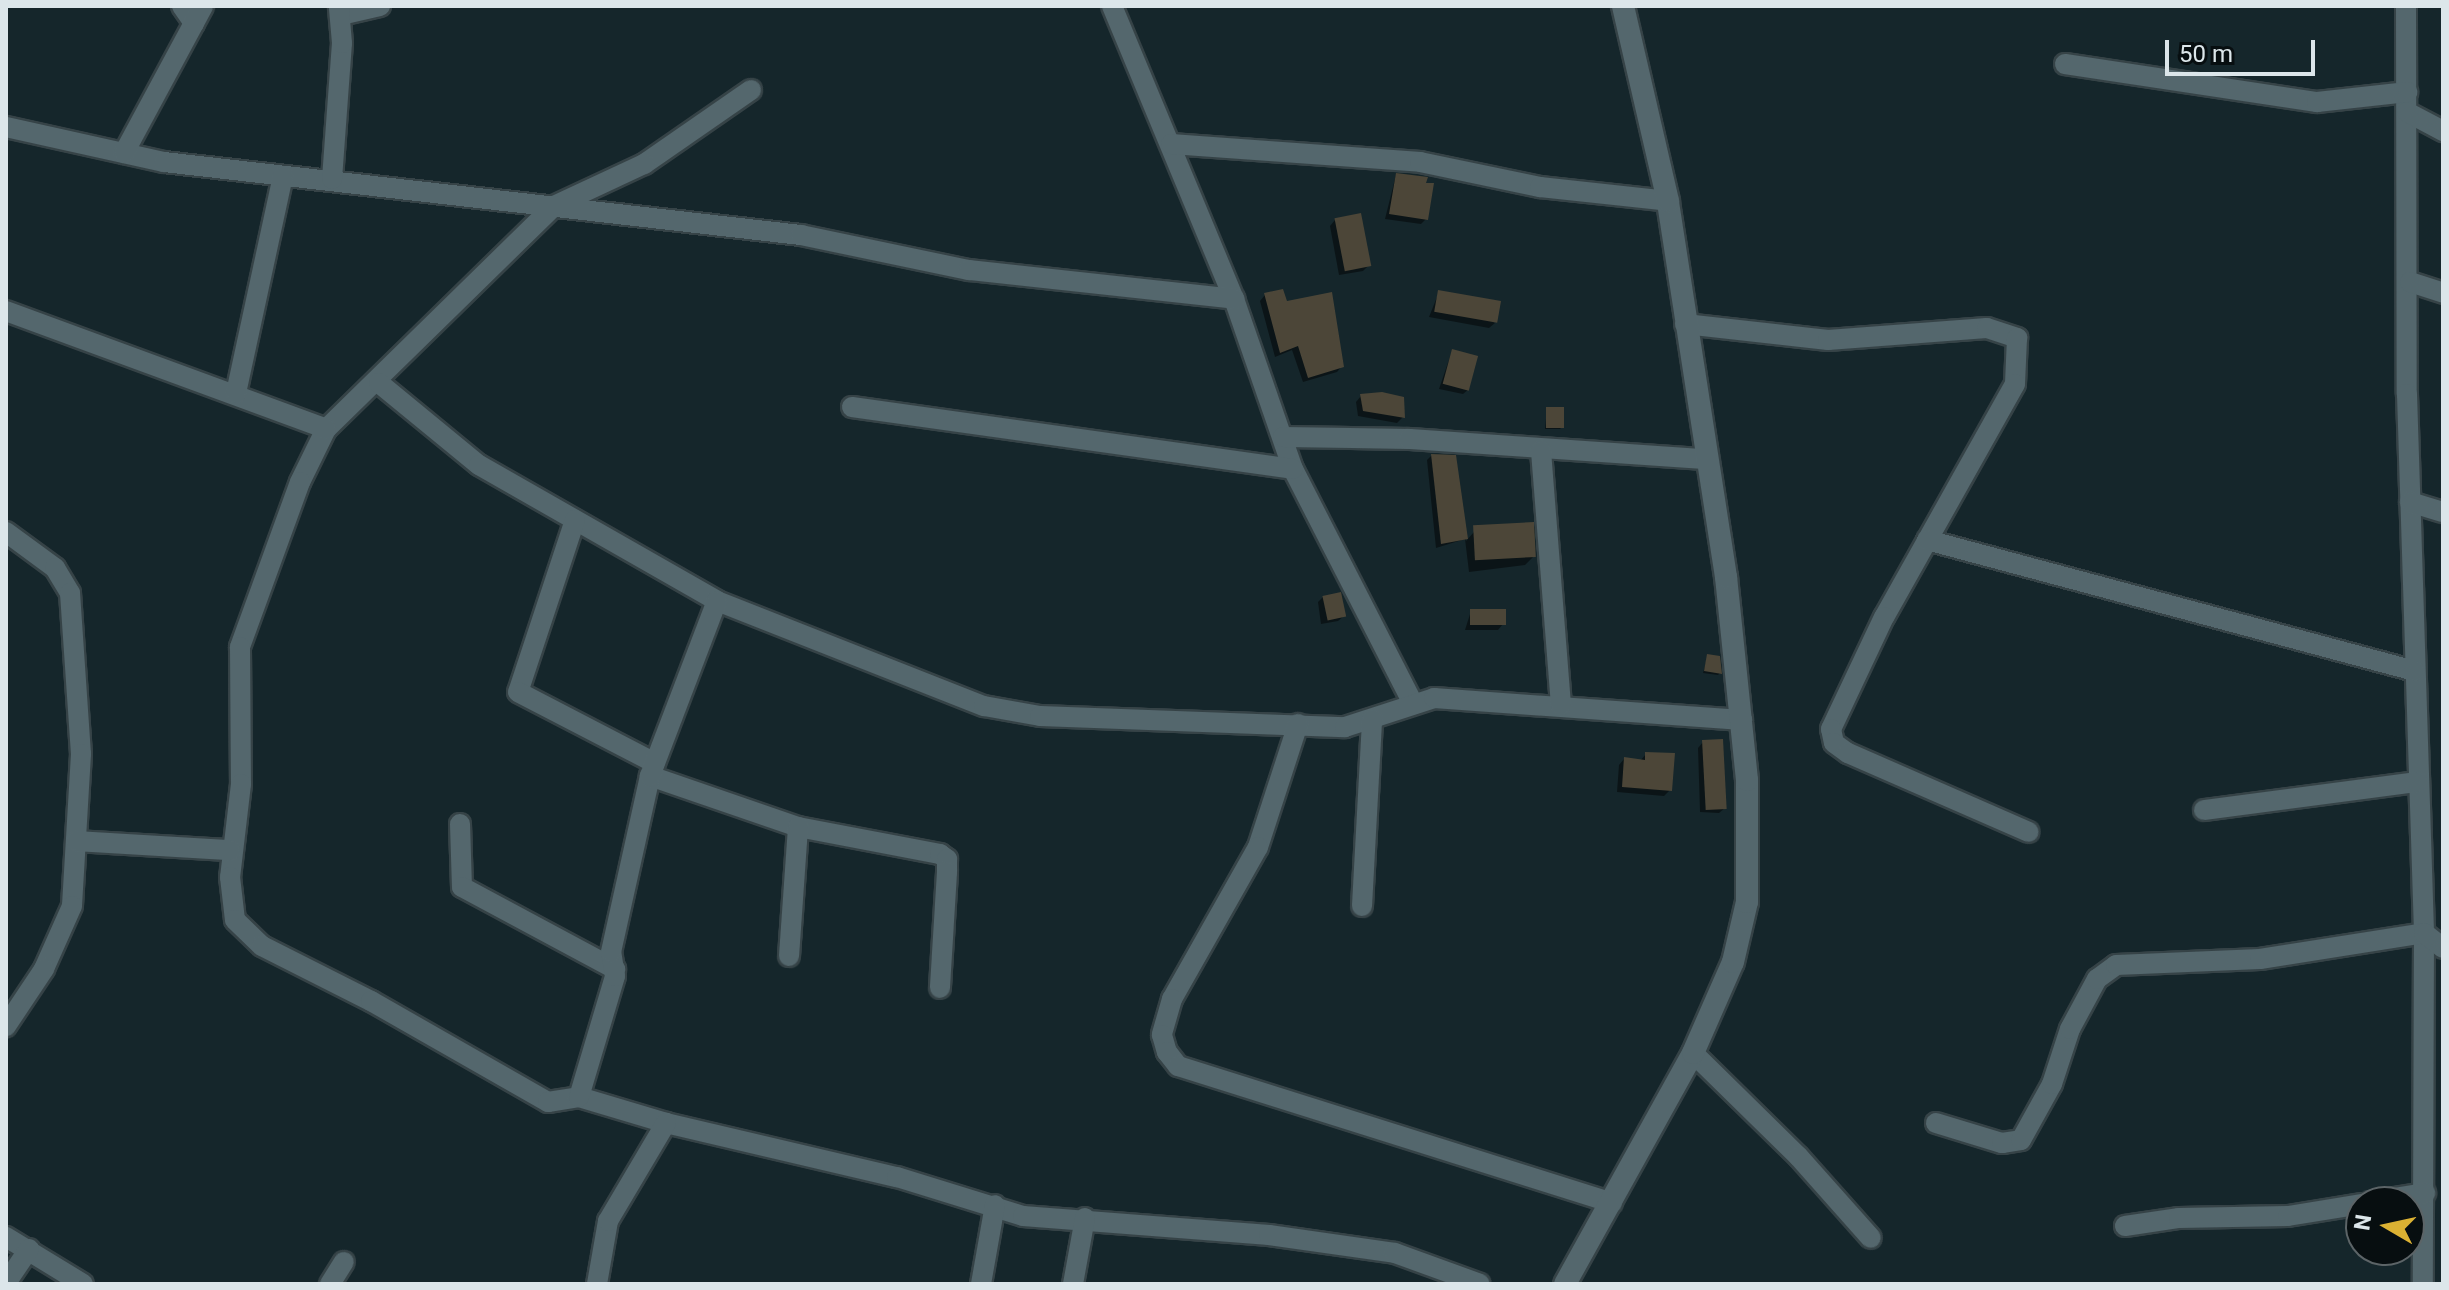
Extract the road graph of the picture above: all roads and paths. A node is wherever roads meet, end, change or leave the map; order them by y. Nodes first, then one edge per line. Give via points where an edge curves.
1 (380, 6) edge
2 (1112, 6) edge
3 (1623, 6) edge
4 (2406, 6) edge
5 (340, 10) edge
6 (193, 12) edge
7 (2065, 64) dead end
8 (751, 90) dead end
9 (2407, 102) junction
10 (6, 127) edge
11 (2443, 131) edge
12 (1171, 144) junction
13 (124, 153) junction
14 (283, 176) junction
15 (332, 179) junction
16 (1668, 201) junction
17 (554, 206) junction
18 (2410, 282) junction
19 (2443, 293) edge
20 (1234, 299) junction
21 (6, 311) edge
22 (1685, 324) junction
23 (379, 383) junction
24 (236, 393) junction
25 (852, 407) dead end
26 (326, 429) junction
27 (1283, 437) junction
28 (1541, 451) junction
29 (1705, 459) junction
30 (1293, 469) junction
31 (2410, 502) junction
32 (2443, 512) edge
33 (575, 520) junction
34 (6, 532) edge
35 (1927, 540) junction
36 (717, 601) junction
37 (2415, 671) junction
38 (1412, 702) junction
39 (1561, 705) junction
40 (1372, 719) junction
41 (1742, 720) junction
42 (1298, 724) junction
43 (653, 769) junction
44 (2417, 782) junction
45 (2204, 810) dead end
46 (460, 824) dead end
47 (798, 827) junction
48 (2029, 832) dead end
49 (77, 841) junction
50 (230, 850) junction
51 (1362, 906) dead end
52 (2424, 933) junction
53 (2443, 948) edge
54 (789, 956) dead end
55 (615, 969) junction
56 (940, 988) dead end
57 (6, 1026) edge
58 (1693, 1053) junction
59 (579, 1097) junction
60 (666, 1123) junction
61 (1936, 1123) dead end
62 (2425, 1186) edge
63 (1612, 1203) junction
64 (995, 1205) junction
65 (2345, 1207) edge
66 (1085, 1218) junction
67 (2125, 1226) dead end
68 (6, 1237) edge
69 (1871, 1238) dead end
70 (29, 1249) junction
71 (344, 1262) dead end
72 (6, 1283) edge
73 (83, 1284) edge
74 (330, 1284) edge
75 (597, 1284) edge
76 (981, 1284) edge
77 (1073, 1284) edge
78 (1480, 1284) edge
79 (1565, 1284) edge

1 - 5 street
2 - 12 street
3 - 16 street
4 - 9 street
5 - 15 street
6 - 13 street
7 - 9 street via 2317,102
8 - 17 street via 644,164
9 - 11 street
9 - 18 street
10 - 13 street
12 - 16 street via 1420,162 1540,187
12 - 20 street
13 - 14 street
14 - 15 street
14 - 24 street
15 - 17 street
16 - 22 street
17 - 20 street via 801,235 969,270
17 - 23 street via 433,320
18 - 19 street
18 - 31 street
20 - 27 street
21 - 24 street
22 - 29 street
22 - 35 street via 1828,340 1987,328 2017,338 2015,384
23 - 26 street
23 - 33 street via 479,465
24 - 26 street
25 - 30 street
26 - 50 street via 300,482 240,647 241,784
27 - 28 street via 1409,439
27 - 30 street
28 - 29 street
28 - 39 street
29 - 41 street via 1726,577
30 - 38 street
31 - 32 street
31 - 37 street
33 - 36 street
33 - 43 street via 518,692
34 - 49 street via 55,568 70,593 81,754
35 - 37 street
35 - 48 street via 1831,729 1834,743
36 - 42 street via 1011,713
36 - 43 street
37 - 44 street
38 - 39 street via 1483,699
38 - 40 street
39 - 41 street
40 - 42 street via 1345,727
40 - 51 street
41 - 58 street via 1747,902 1733,962
42 - 63 street via 1258,847 1172,999 1162,1035 1167,1052 1178,1066
43 - 47 street
43 - 55 street via 611,952
44 - 45 street
44 - 52 street
46 - 55 street via 462,887
47 - 54 street
47 - 56 street via 947,859
49 - 50 street
49 - 57 street via 72,906 44,969
50 - 59 street via 235,920 262,946 548,1102
52 - 53 street
52 - 61 street via 2260,959 2116,965 2097,979 2052,1084 2021,1140 2002,1143
52 - 62 street
55 - 59 street
58 - 63 street
58 - 69 street via 1799,1157
59 - 60 street
60 - 64 street
60 - 75 street via 608,1221
63 - 79 street
64 - 66 street via 1023,1216
64 - 76 street
65 - 67 street via 2288,1216 2179,1218
66 - 77 street
66 - 78 street via 1395,1253
68 - 70 street
70 - 72 street
70 - 73 street
71 - 74 street

